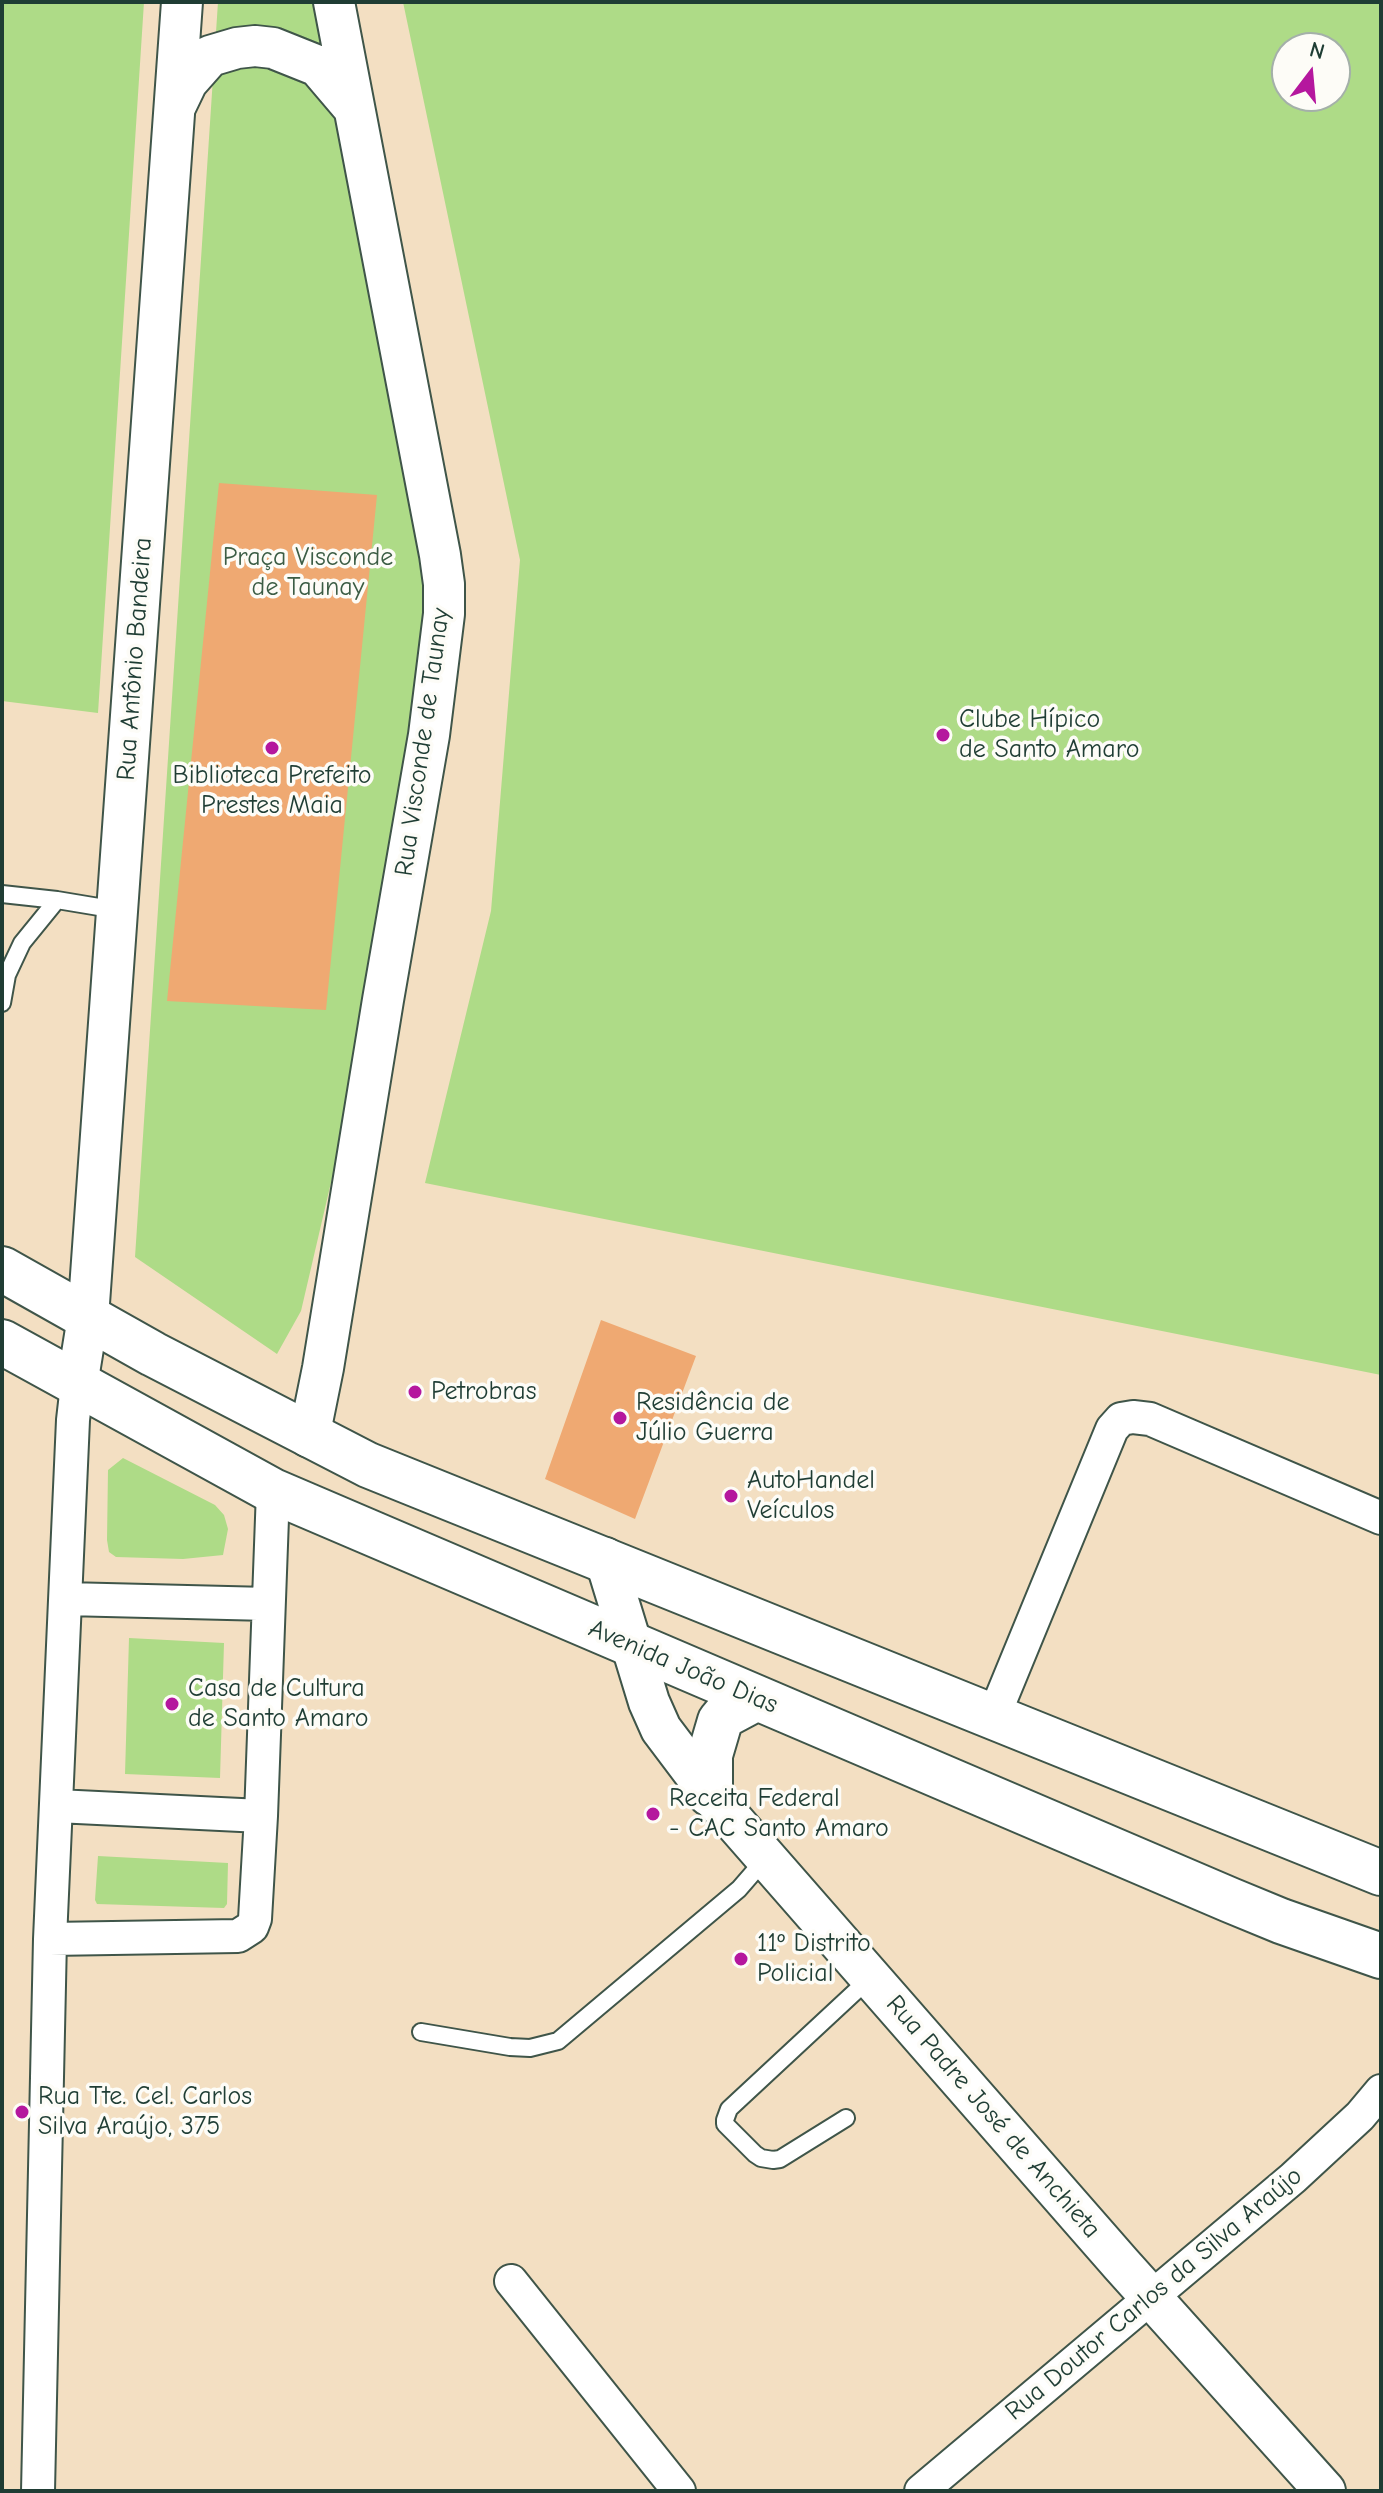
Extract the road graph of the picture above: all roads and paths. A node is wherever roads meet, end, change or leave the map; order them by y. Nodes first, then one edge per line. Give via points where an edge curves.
1 (182, 2) edge
2 (334, 2) edge
3 (174, 109) junction
4 (355, 110) junction
5 (2, 894) edge
6 (57, 900) junction
7 (117, 910) junction
8 (2, 1003) edge
9 (2, 1269) edge
10 (88, 1317) junction
11 (2, 1342) edge
12 (77, 1385) junction
13 (309, 1437) junction
14 (273, 1491) junction
15 (1381, 1518) edge
16 (605, 1558) junction
17 (66, 1599) junction
18 (268, 1604) junction
19 (631, 1645) junction
20 (755, 1699) junction
21 (993, 1718) junction
22 (710, 1794) junction
23 (57, 1806) junction
24 (261, 1816) junction
25 (766, 1858) junction
26 (1381, 1873) edge
27 (50, 1939) junction
28 (1381, 1956) edge
29 (871, 1977) junction
30 (421, 2032) dead end
31 (1381, 2091) edge
32 (846, 2118) dead end
33 (511, 2281) dead end
34 (1152, 2297) junction
35 (38, 2491) edge
36 (679, 2491) edge
37 (921, 2491) edge
38 (1325, 2491) edge

1 - 3 street, Rua Antônio Bandeira
2 - 4 street, Rua Visconde de Taunay
3 - 4 street via 187,82 210,56 255,46 318,66
3 - 7 street, Rua Antônio Bandeira
4 - 13 street, Rua Visconde de Taunay via 440,555 444,614 429,735
5 - 6 lane
6 - 7 lane
6 - 8 lane via 22,943 7,975
7 - 10 street, Rua Antônio Bandeira
9 - 10 main road
10 - 12 street, Rua Antônio Bandeira
10 - 13 main road
11 - 12 main road, Avenida João Dias
12 - 14 main road, Avenida João Dias
12 - 17 street
13 - 16 main road
14 - 18 street
14 - 19 main road, Avenida João Dias
15 - 21 street via 1150,1419 1121,1419 1112,1429
16 - 19 street, Rua Padre José de Anchieta
16 - 21 main road
17 - 18 street
17 - 23 street
18 - 24 street
19 - 20 main road, Avenida João Dias
19 - 22 street, Rua Padre José de Anchieta via 661,1729
20 - 22 main road via 720,1721 710,1755
20 - 28 main road, Avenida João Dias via 1281,1921
21 - 26 main road
22 - 25 street, Rua Padre José de Anchieta
23 - 24 street
23 - 27 street
24 - 27 street via 255,1919 247,1933
25 - 29 street, Rua Padre José de Anchieta
25 - 30 lane via 739,1889 558,2041 510,2047
27 - 35 street
29 - 32 lane via 729,2109 725,2124 755,2154 773,2160
29 - 34 street, Rua Padre José de Anchieta
31 - 34 street, Rua Doutor Carlos da Silva Araújo via 1293,2178
33 - 36 street
34 - 37 street, Rua Doutor Carlos da Silva Araújo
34 - 38 street, Rua Padre José de Anchieta

